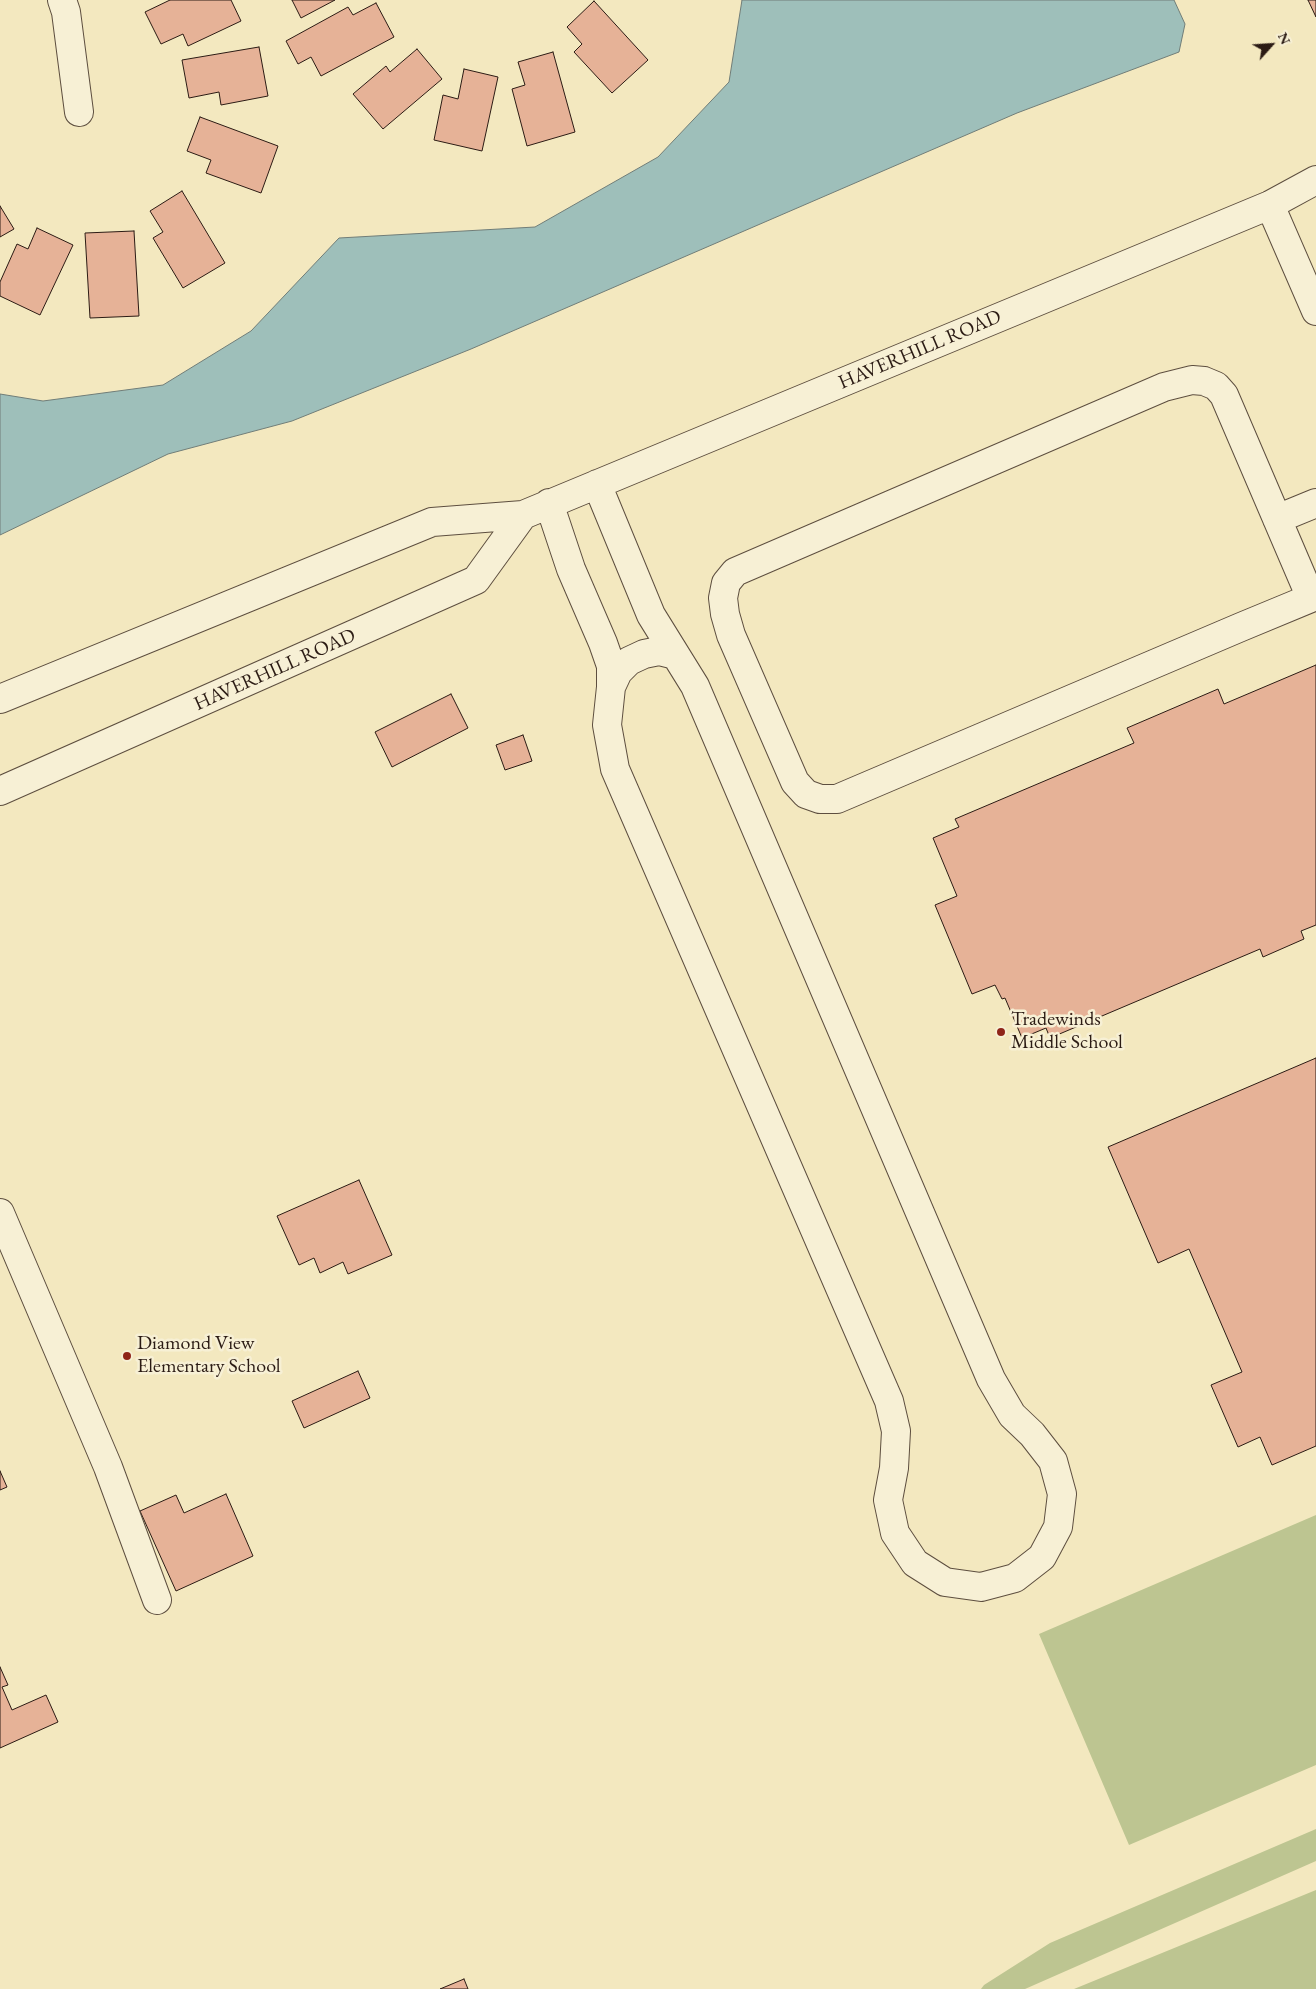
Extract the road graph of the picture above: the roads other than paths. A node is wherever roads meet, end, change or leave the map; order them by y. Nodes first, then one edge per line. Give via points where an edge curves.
1 (62, 0) edge
2 (79, 112) dead end
3 (1315, 183) edge
4 (1270, 204) junction
5 (1316, 311) edge
6 (597, 484) junction
7 (549, 503) junction
8 (1316, 503) edge
9 (522, 515) junction
10 (1277, 519) junction
11 (1313, 597) edge
12 (675, 654) junction
13 (611, 687) junction
14 (0, 699) edge
15 (0, 791) edge
16 (0, 1213) edge
17 (157, 1600) dead end

1 - 2 street
3 - 4 street, HAVERHILL ROAD
4 - 5 street
4 - 6 street, HAVERHILL ROAD
6 - 7 street, HAVERHILL ROAD
6 - 12 street via 651,616
7 - 9 street, HAVERHILL ROAD
7 - 13 street via 571,569 611,666
8 - 10 street
9 - 14 street, HAVERHILL ROAD via 432,522
9 - 15 street, HAVERHILL ROAD via 476,580
10 - 11 street
10 - 11 street via 1224,395 1216,386 1204,381 1178,382 735,572 726,583 723,598 725,614 731,635 795,782 806,794 820,799 837,799
12 - 13 street via 659,651 629,661 618,672
12 - 13 street via 695,686 991,1379 1012,1415 1053,1461 1062,1494 1058,1527 1042,1557 1015,1578 981,1587 945,1582 915,1563 895,1533 888,1500 896,1431 889,1401 615,769 607,726
16 - 17 street via 108,1467

